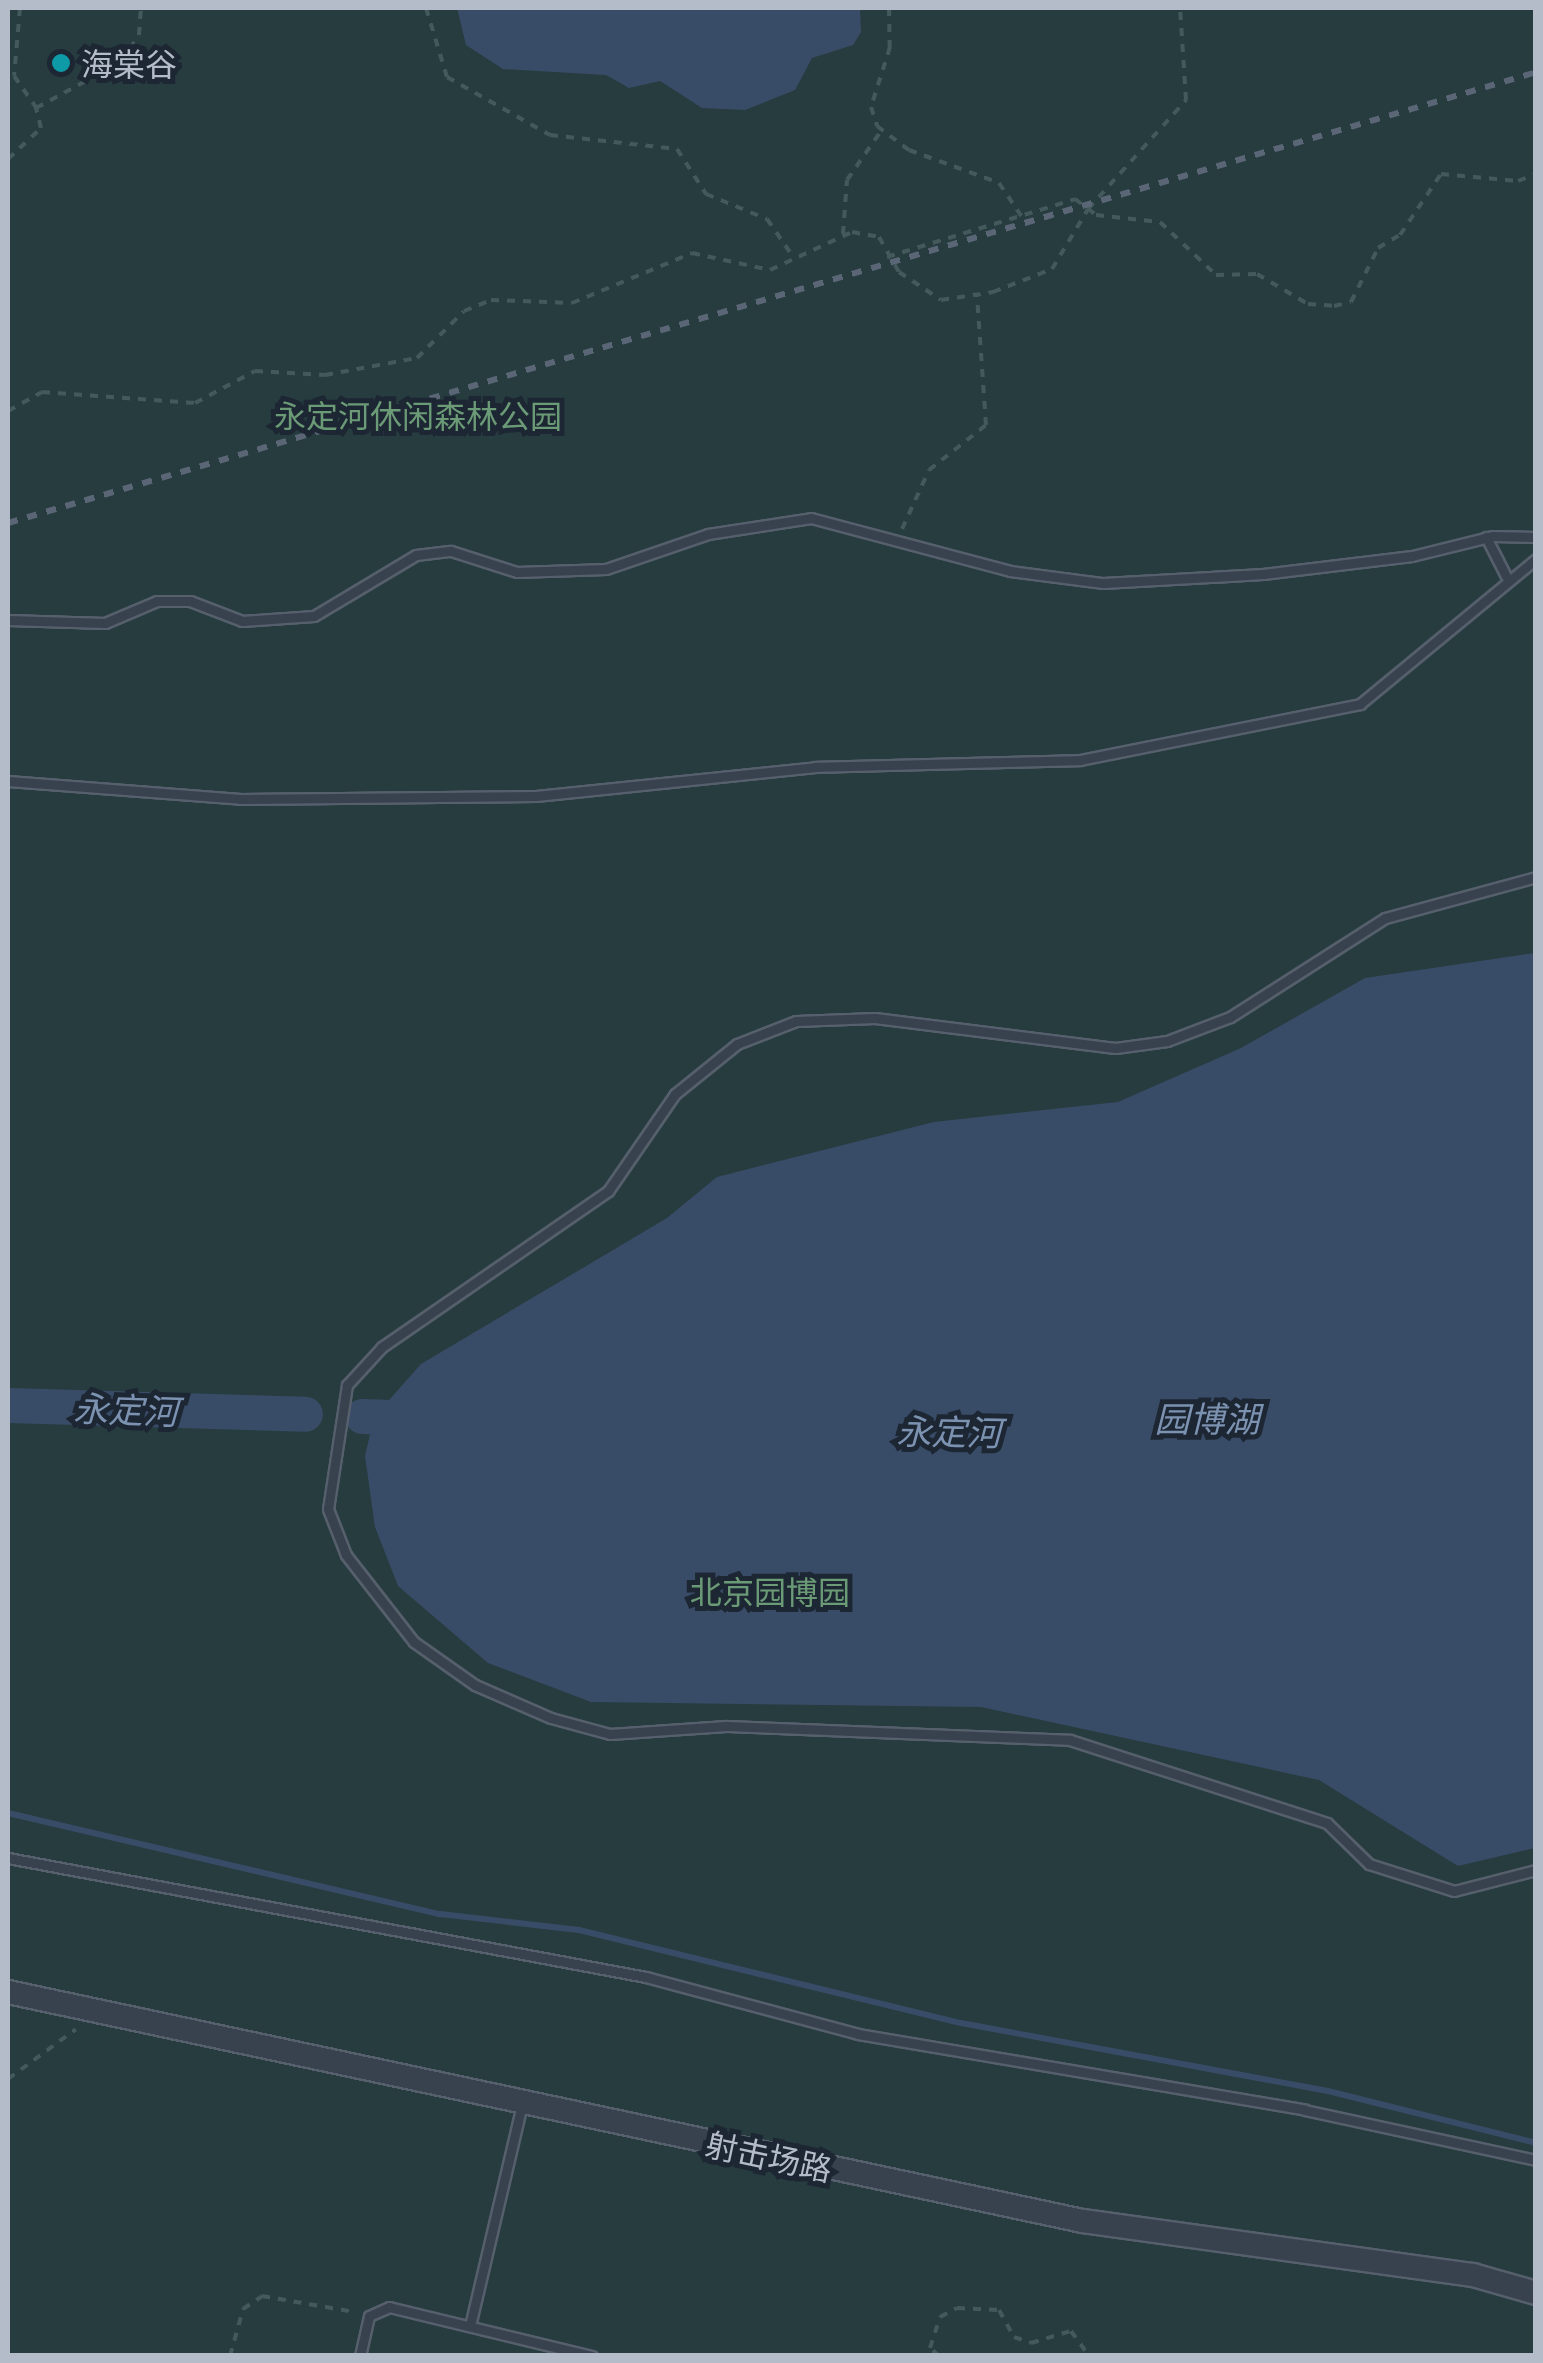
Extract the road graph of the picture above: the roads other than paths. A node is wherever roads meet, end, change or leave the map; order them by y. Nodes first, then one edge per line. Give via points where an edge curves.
1 (1486, 538) junction
2 (1536, 538) edge
3 (1536, 559) edge
4 (1506, 576) junction
5 (8, 620) edge
6 (8, 781) edge
7 (1536, 878) edge
8 (8, 1858) edge
9 (1536, 1870) edge
10 (8, 1992) edge
11 (522, 2104) junction
12 (1536, 2160) edge
13 (1536, 2293) edge
14 (470, 2326) junction
15 (360, 2356) edge
16 (592, 2356) edge

1 - 2 lane
1 - 4 lane
1 - 5 lane via 1394,558 1102,584 1010,571 811,518 708,534 606,569 517,572 451,551 416,555 314,616 242,620 190,601 157,601 105,624
3 - 4 lane
4 - 6 lane via 1360,704 1080,760 814,767 536,796 240,799
7 - 9 lane via 1384,918 1230,1017 1167,1041 1115,1048 876,1018 796,1020 737,1044 675,1094 608,1191 382,1347 347,1385 328,1509 346,1554 414,1642 475,1685 550,1718 610,1734 726,1726 1070,1740 1328,1823 1369,1864 1454,1891
8 - 12 lane via 646,1977 858,2034 1304,2110
10 - 11 street, 射击场路 via 245,2037
11 - 13 street, 射击场路 via 1083,2221 1473,2275
11 - 14 lane
14 - 15 lane via 389,2307 370,2316
14 - 16 lane

